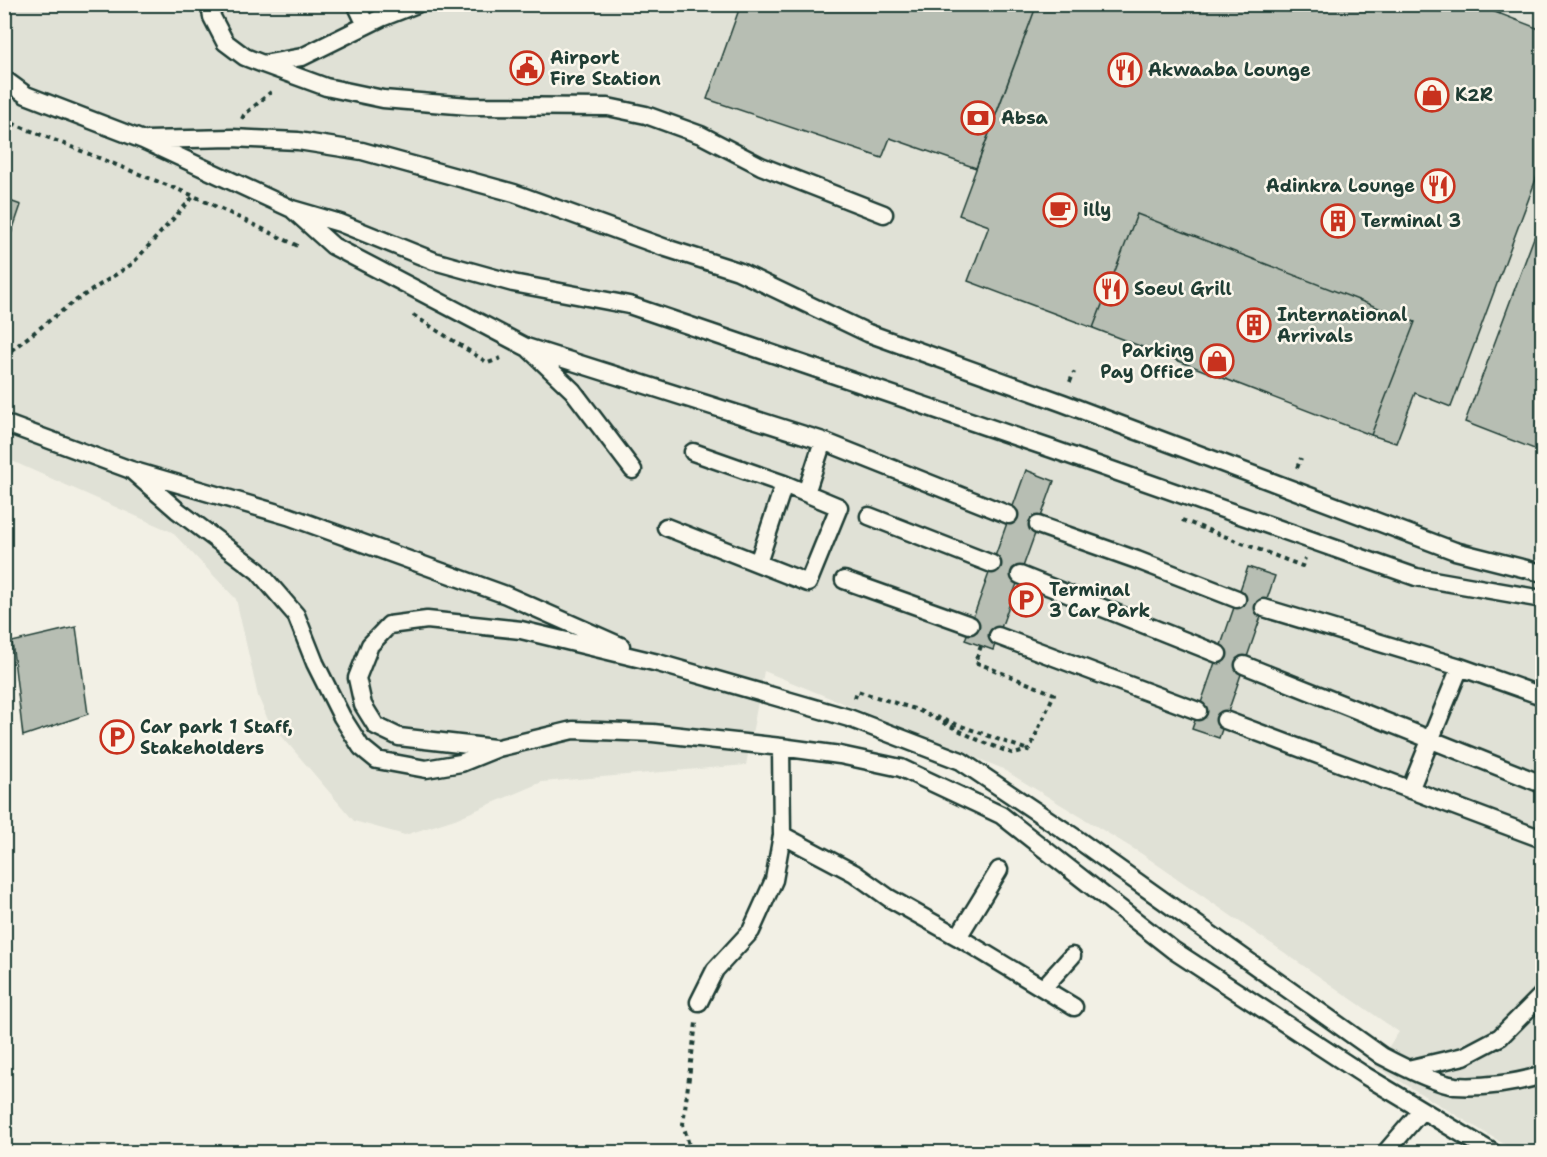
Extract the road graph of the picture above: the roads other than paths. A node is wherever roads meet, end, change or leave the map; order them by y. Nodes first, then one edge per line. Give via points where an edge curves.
1 (210, 4) edge
2 (356, 4) edge
3 (417, 4) edge
4 (366, 25) junction
5 (263, 64) junction
6 (4, 79) edge
7 (143, 140) junction
8 (292, 209) junction
9 (884, 214) dead end
10 (526, 347) junction
11 (4, 423) edge
12 (823, 441) junction
13 (693, 452) dead end
14 (131, 470) junction
15 (633, 470) dead end
16 (784, 484) junction
17 (806, 493) junction
18 (1010, 515) dead end
19 (869, 516) dead end
20 (1038, 525) dead end
21 (666, 527) dead end
22 (758, 563) junction
23 (992, 564) dead end
24 (1542, 573) edge
25 (1020, 575) dead end
26 (844, 580) dead end
27 (1237, 599) dead end
28 (1542, 599) edge
29 (1264, 608) dead end
30 (970, 626) dead end
31 (998, 636) dead end
32 (1218, 654) dead end
33 (658, 663) junction
34 (1244, 665) dead end
35 (1460, 667) junction
36 (1542, 696) edge
37 (1198, 711) dead end
38 (1225, 720) dead end
39 (1431, 739) junction
40 (781, 747) junction
41 (498, 748) junction
42 (1542, 784) edge
43 (1410, 790) junction
44 (782, 835) junction
45 (1542, 839) edge
46 (999, 870) dead end
47 (958, 937) junction
48 (1072, 956) dead end
49 (1043, 988) junction
50 (1542, 995) edge
51 (699, 1002) road end
52 (1074, 1007) dead end
53 (1407, 1070) junction
54 (1542, 1076) edge
55 (1422, 1110) junction
56 (1386, 1152) edge
57 (1492, 1152) edge

1 - 5 lane via 225,42
2 - 4 lane
3 - 4 lane
4 - 5 lane via 302,57
5 - 9 lane via 326,87 383,99 469,106 608,106 646,115
6 - 7 lane via 26,95
7 - 8 lane
7 - 24 lane, bridge via 298,141 362,151 514,193 738,271 868,333 1455,551
8 - 10 lane via 333,246
8 - 28 lane via 340,223 434,261 513,283 630,305 1416,577
10 - 12 lane
10 - 15 lane via 573,391
11 - 14 lane
12 - 17 lane
12 - 18 lane
13 - 16 lane
14 - 33 lane via 288,516 506,595
14 - 41 lane via 258,571 296,615 342,717 361,747 377,760 426,769 461,762
16 - 17 lane
16 - 22 lane
17 - 22 lane via 839,507 808,583
19 - 23 lane
20 - 27 lane
21 - 22 lane
25 - 32 lane
26 - 30 lane
29 - 35 lane
31 - 37 lane
33 - 41 lane via 521,630 427,621 389,625 370,645 357,678 363,705 376,726 399,737
33 - 53 lane via 849,718 961,761
34 - 39 lane
35 - 36 lane
35 - 39 lane
38 - 43 lane
39 - 42 lane
39 - 43 lane
40 - 41 lane via 653,733 573,730
40 - 44 lane
40 - 55 lane via 902,768 1001,815 1173,950
43 - 45 lane
44 - 47 lane via 854,873
44 - 51 lane via 774,880 751,931 715,970
46 - 47 lane
47 - 49 lane
48 - 49 lane
49 - 52 lane
50 - 53 lane via 1500,1037 1464,1056
53 - 54 lane via 1454,1086 1518,1083
55 - 56 lane
55 - 57 lane

